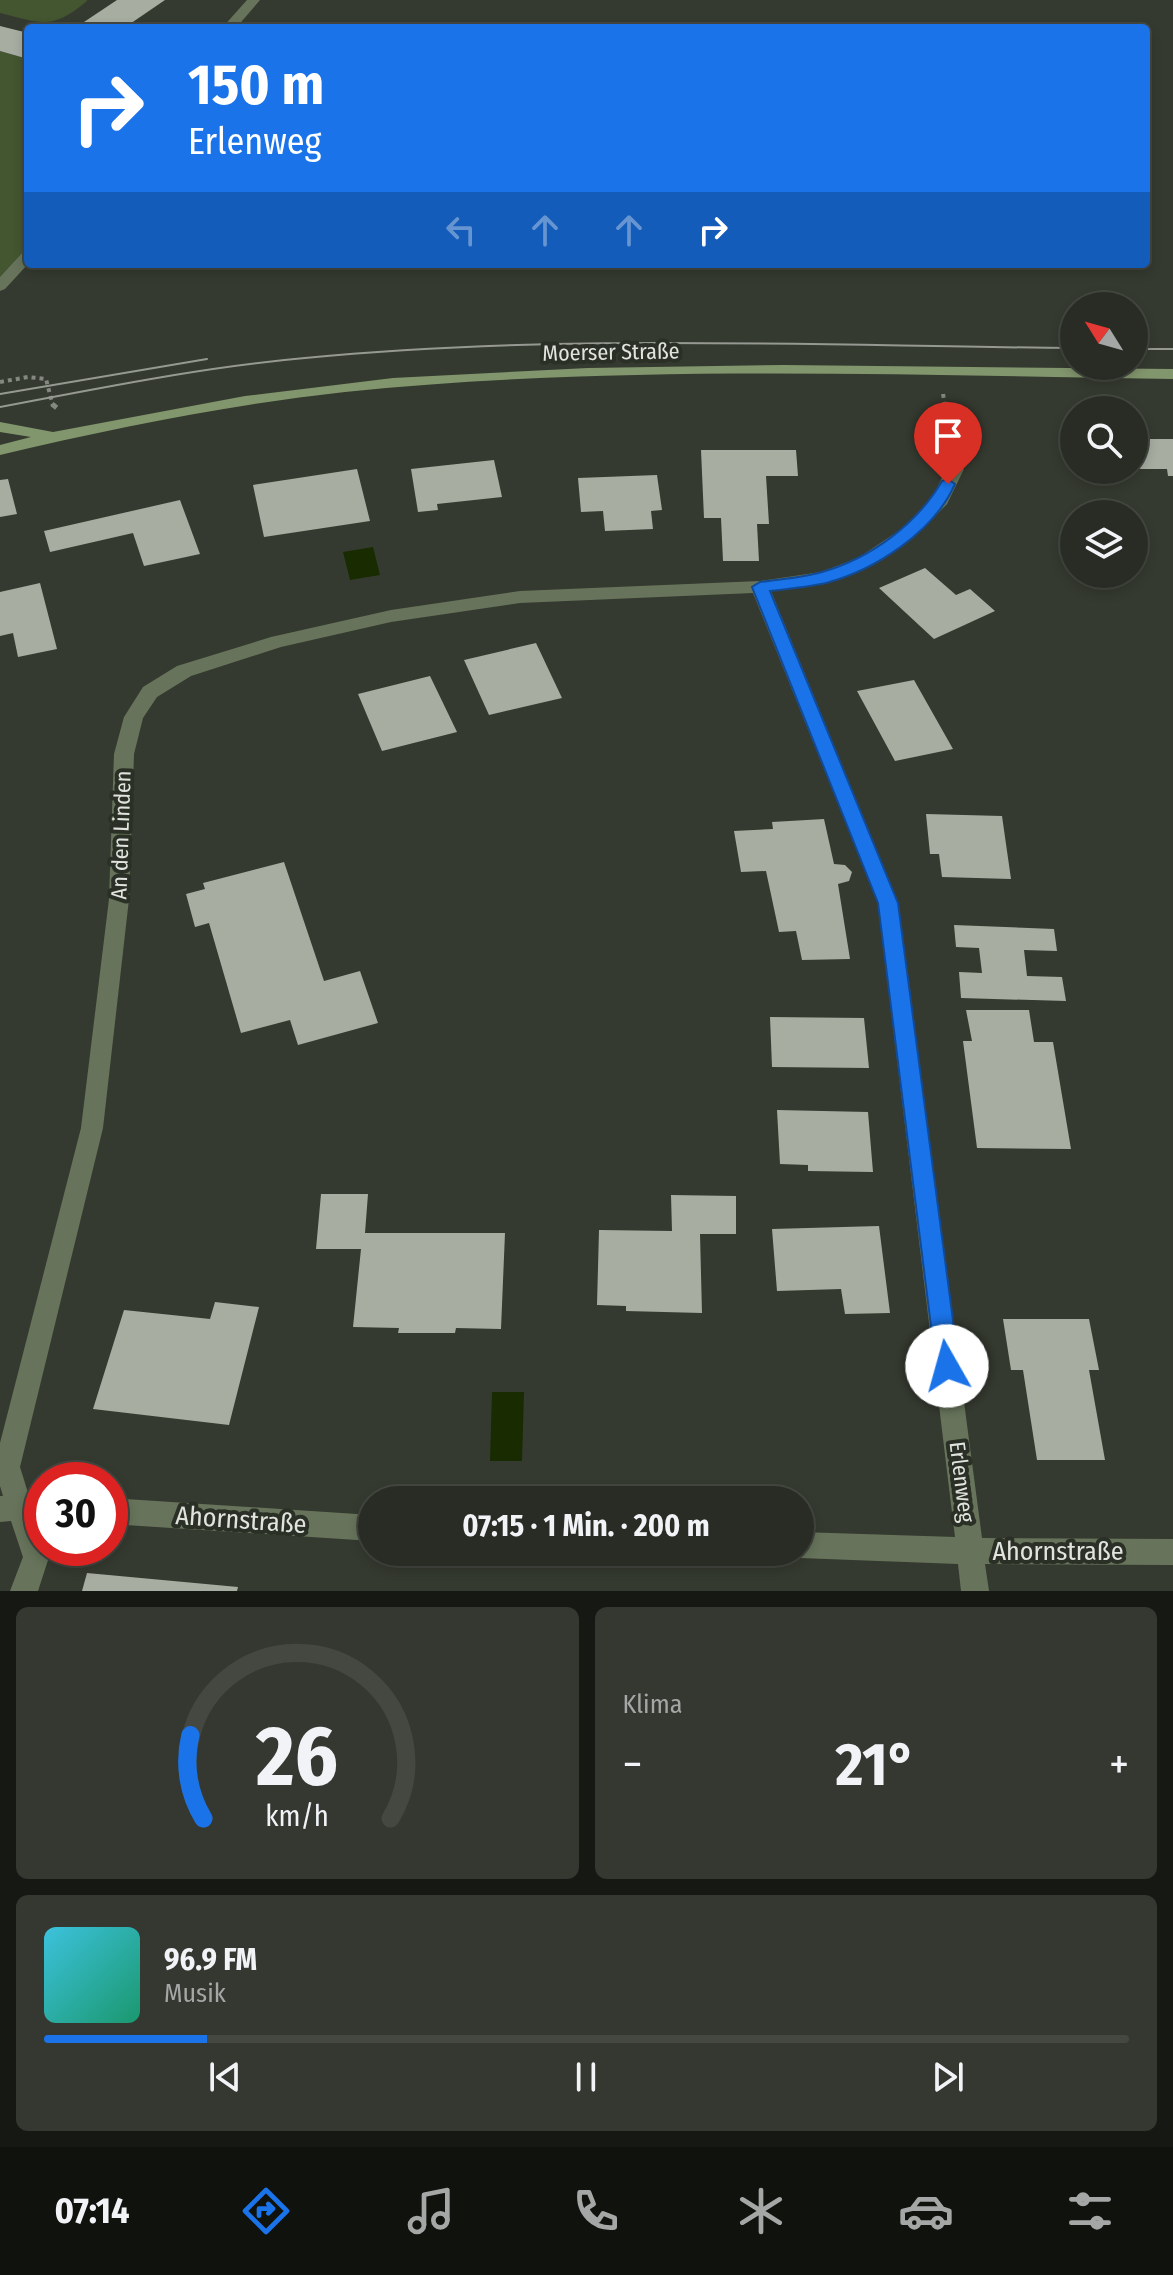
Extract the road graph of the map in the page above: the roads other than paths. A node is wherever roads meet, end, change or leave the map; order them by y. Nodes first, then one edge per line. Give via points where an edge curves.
1 (254, 0) edge
2 (233, 24) edge
3 (24, 259) edge
4 (0, 286) edge
5 (1173, 374) edge
6 (0, 427) edge
7 (53, 436) junction
8 (0, 450) edge
9 (955, 469) road end
10 (760, 587) junction
11 (22, 1508) edge
12 (128, 1512) edge
13 (358, 1527) edge
14 (814, 1545) edge
15 (971, 1551) junction
16 (1173, 1552) edge
17 (24, 1591) edge
18 (975, 1591) edge

1 - 2 street
3 - 4 street
5 - 7 main road, Moerser Straße via 507,375 280,396
6 - 7 main road, Moerser Straße
7 - 8 main road, Moerser Straße
9 - 10 street via 941,500 909,532 864,562 824,578
10 - 11 street, An den Linden via 520,597 391,616 278,641 184,671 150,692 134,717 124,754 119,899 92,1128 7,1467
10 - 15 street, Erlenweg via 888,903
11 - 17 street, An den Linden via 36,1557
12 - 13 street, Ahornstraße
14 - 15 street, Ahornstraße
15 - 16 street, Ahornstraße
15 - 18 street, Erlenweg

